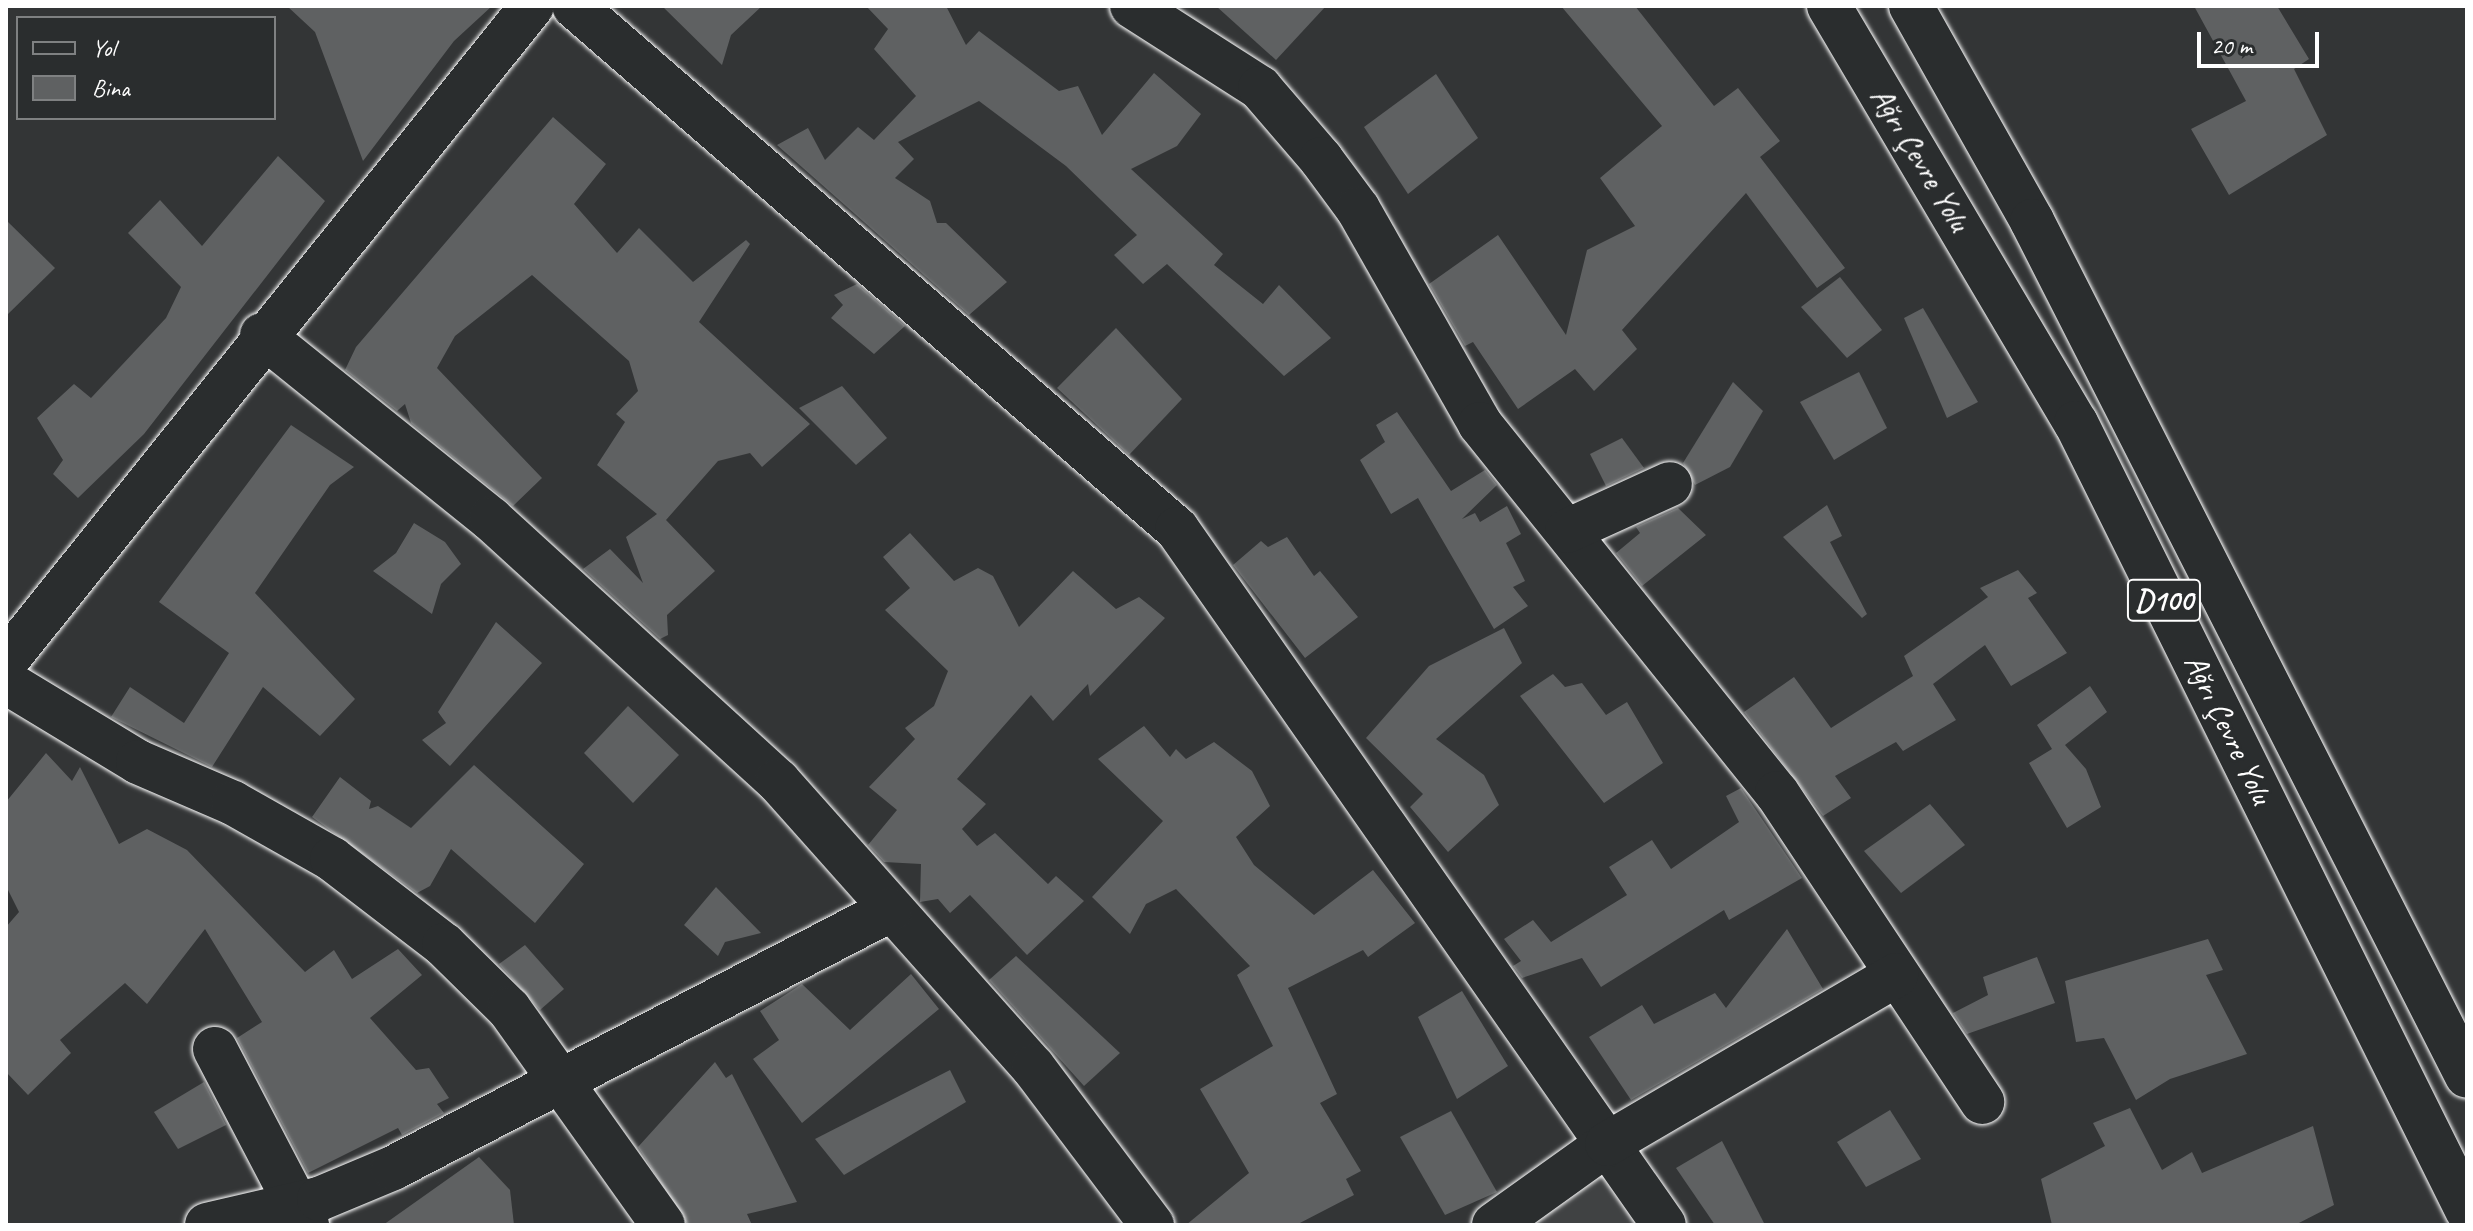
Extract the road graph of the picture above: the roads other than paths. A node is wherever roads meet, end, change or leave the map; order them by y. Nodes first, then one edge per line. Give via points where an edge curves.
1 (532, 6) edge
2 (574, 6) edge
3 (1132, 6) edge
4 (1829, 6) edge
5 (1911, 6) edge
6 (262, 335) junction
7 (1670, 484) dead end
8 (1567, 531) junction
9 (6, 661) edge
10 (6, 682) edge
11 (890, 910) junction
12 (1896, 975) junction
13 (215, 1049) dead end
14 (2467, 1076) edge
15 (559, 1084) junction
16 (1982, 1102) dead end
17 (1607, 1144) junction
18 (2467, 1210) edge
19 (303, 1214) edge
20 (207, 1225) edge
21 (663, 1225) edge
22 (1152, 1225) edge
23 (1494, 1225) edge
24 (1664, 1225) edge

1 - 6 main road
2 - 17 main road via 1177,529
3 - 8 main road via 1260,88 1321,159 1358,209 1480,424
4 - 18 main road, Ağrı Çevre Yolu / D100 via 2076,423
5 - 14 main road, Ağrı Çevre Yolu / D100 via 2032,221
6 - 9 main road
6 - 11 main road via 491,519 756,760
7 - 8 main road
8 - 12 main road via 1777,793
10 - 15 main road via 138,762 233,803 332,859 444,945 509,1009
11 - 15 main road
11 - 22 main road via 909,922 1033,1067
12 - 16 main road
12 - 17 main road
13 - 19 main road
15 - 19 main road
15 - 21 main road
17 - 23 main road
17 - 24 main road
19 - 20 main road

